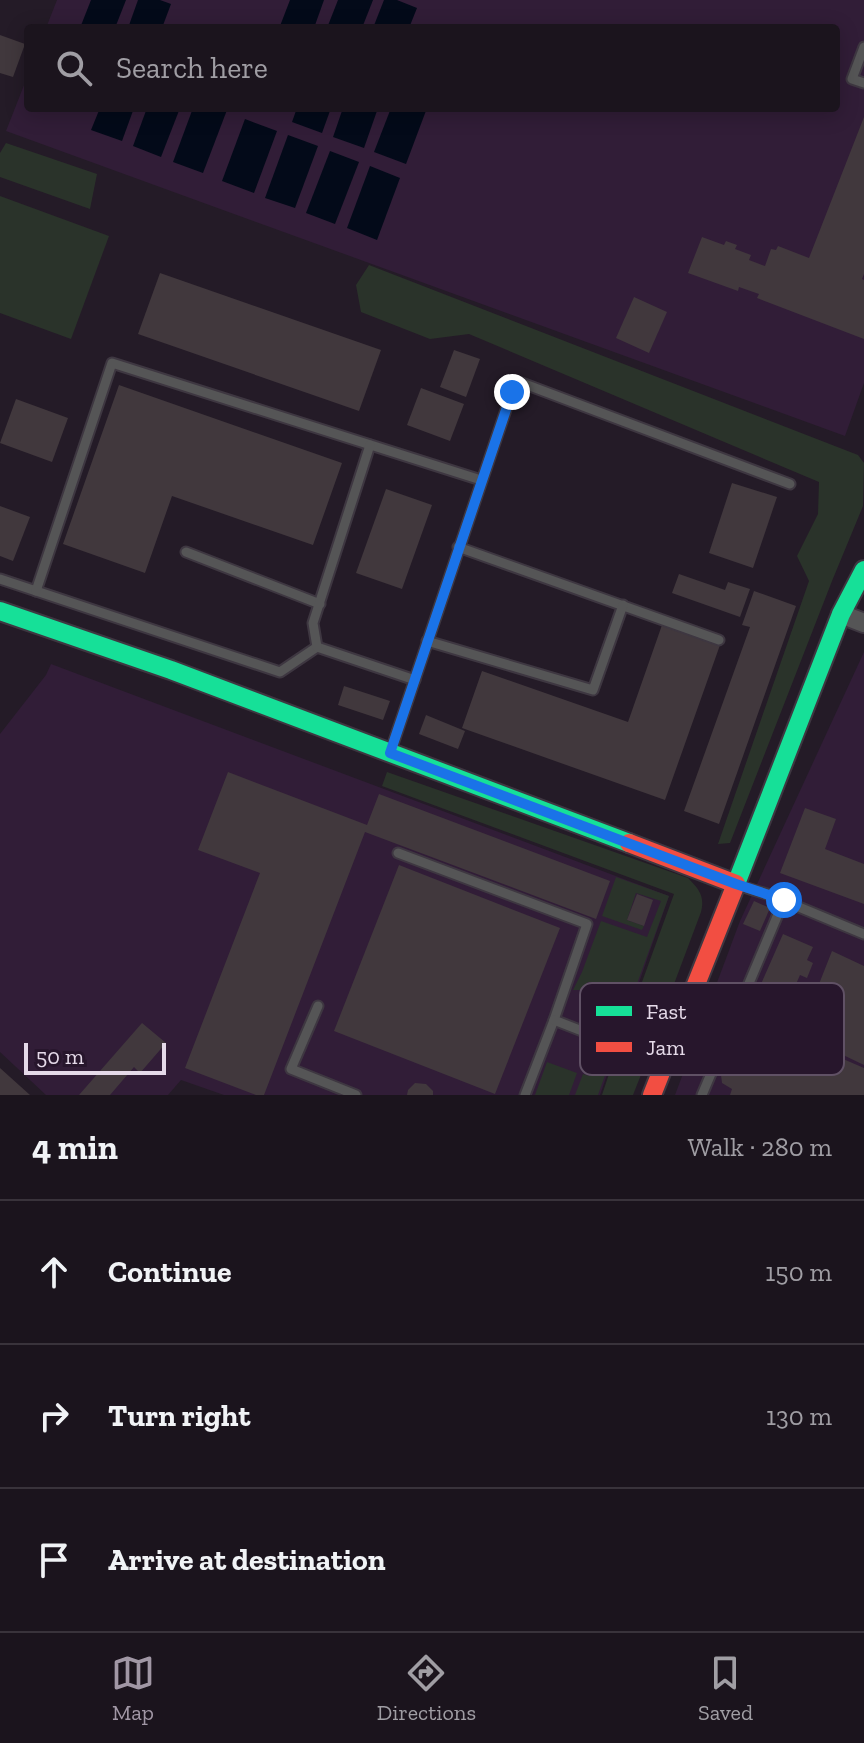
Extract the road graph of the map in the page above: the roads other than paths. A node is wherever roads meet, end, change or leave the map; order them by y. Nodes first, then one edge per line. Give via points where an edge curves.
1 (864, 47) edge
2 (864, 83) edge
3 (370, 445) junction
4 (481, 480) junction
5 (790, 484) dead end
6 (458, 547) junction
7 (186, 552) dead end
8 (864, 570) edge
9 (0, 579) edge
10 (36, 591) junction
11 (320, 604) junction
12 (623, 605) junction
13 (0, 611) edge
14 (841, 614) junction
15 (864, 623) edge
16 (719, 640) dead end
17 (427, 641) junction
18 (317, 647) junction
19 (415, 680) junction
20 (390, 753) junction
21 (398, 853) dead end
22 (736, 884) junction
23 (784, 900) junction
24 (864, 934) edge
25 (696, 983) edge
26 (749, 983) edge
27 (318, 1006) dead end
28 (554, 1020) junction
29 (580, 1030) edge
30 (660, 1075) edge
31 (710, 1075) edge
32 (356, 1095) edge
33 (525, 1095) edge
34 (652, 1095) edge
35 (702, 1095) edge

1 - 2 lane via 852,79
3 - 4 lane
3 - 10 lane via 112,363
3 - 11 lane
4 - 5 lane via 512,392 522,383
4 - 6 lane
6 - 12 lane
6 - 17 lane
7 - 11 lane
8 - 14 street
9 - 10 lane
10 - 18 lane via 280,672
11 - 18 lane via 313,623
12 - 16 lane
12 - 17 lane via 593,690
13 - 20 street
14 - 15 street
14 - 22 street
17 - 19 lane
18 - 19 lane
19 - 20 lane
20 - 22 street
21 - 28 lane via 587,924
22 - 23 lane
22 - 25 street
23 - 24 lane
23 - 26 lane
27 - 32 lane via 291,1069
28 - 29 lane
28 - 33 lane
30 - 34 street
31 - 35 lane

